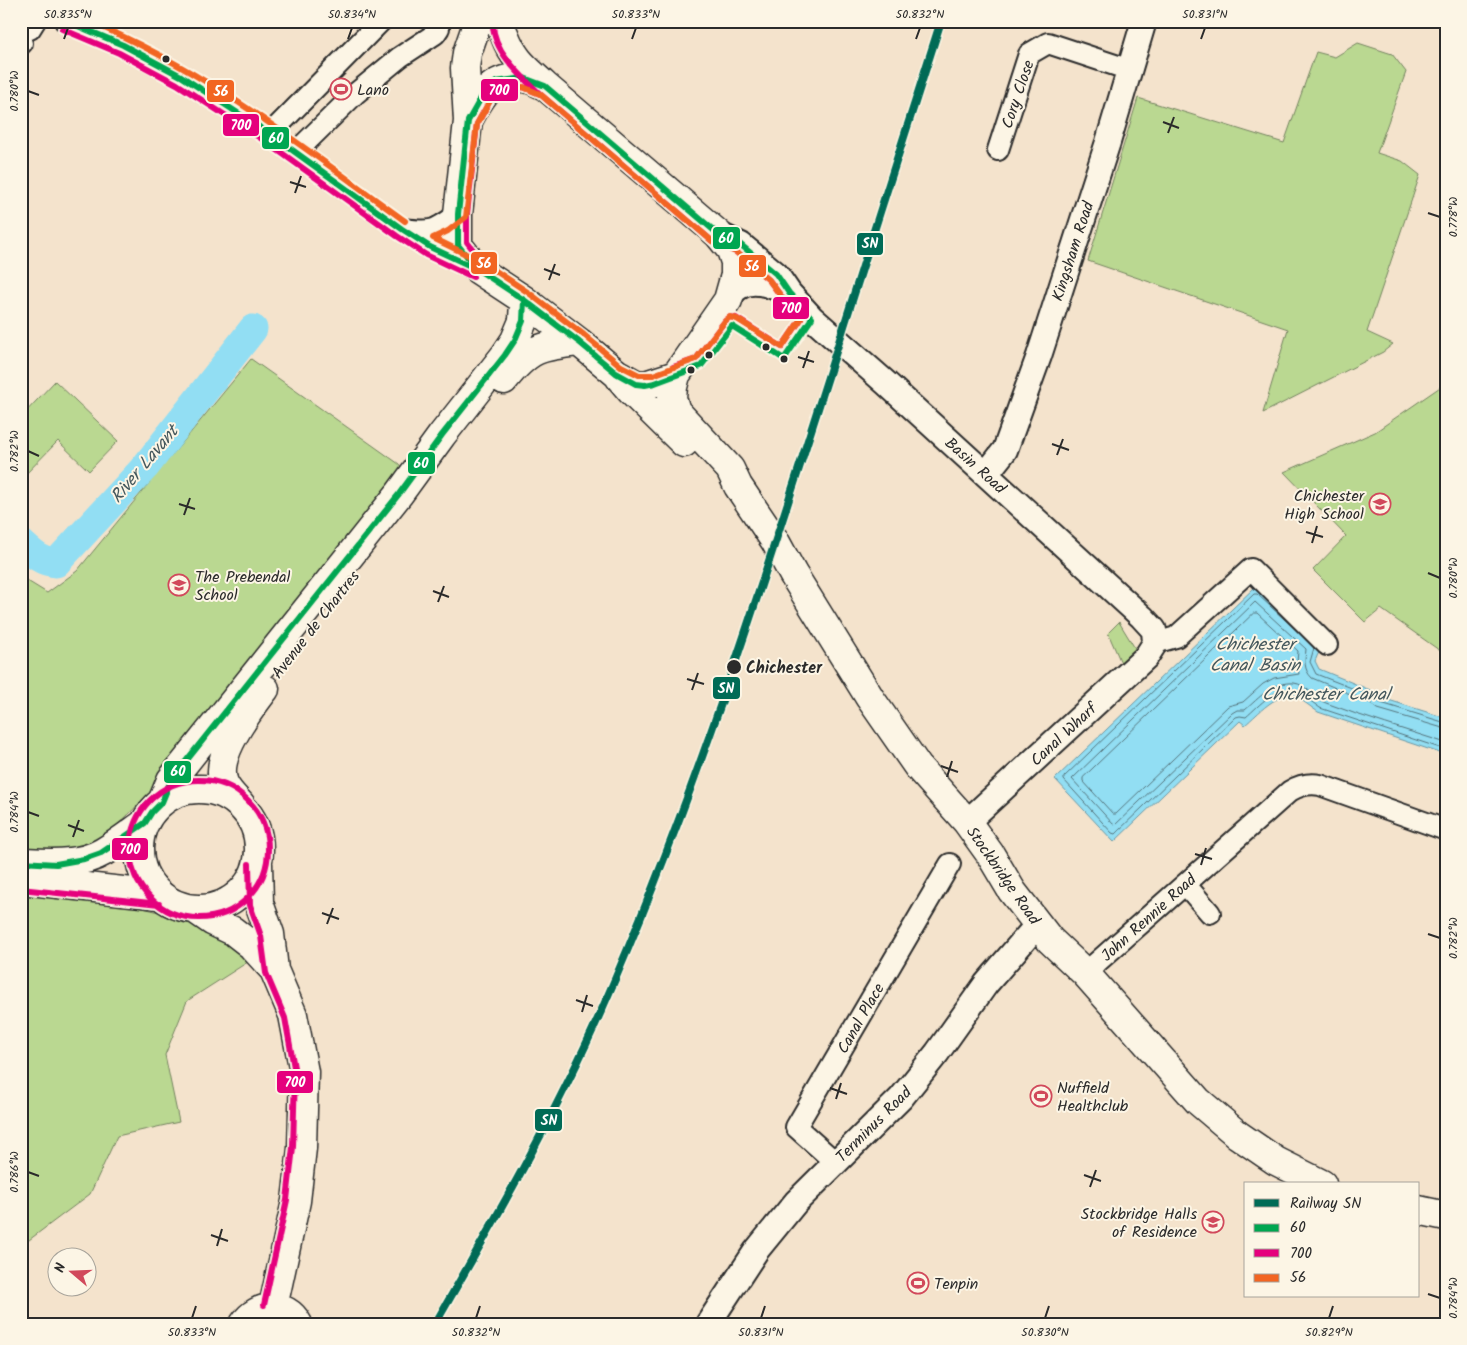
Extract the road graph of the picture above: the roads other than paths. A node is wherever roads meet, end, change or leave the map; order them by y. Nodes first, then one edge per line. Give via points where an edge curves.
1 (65, 21) edge
2 (381, 21) edge
3 (439, 21) edge
4 (478, 21) edge
5 (502, 21) edge
6 (1144, 21) edge
7 (1130, 70) junction
8 (545, 86) junction
9 (468, 121) junction
10 (270, 134) junction
11 (998, 150) dead end
12 (300, 157) junction
13 (458, 214) junction
14 (402, 229) junction
15 (718, 234) junction
16 (478, 269) junction
17 (789, 293) junction
18 (524, 300) junction
19 (728, 300) junction
20 (579, 342) junction
21 (616, 373) junction
22 (676, 375) junction
23 (986, 474) junction
24 (745, 496) junction
25 (1155, 643) junction
26 (1326, 645) dead end
27 (241, 805) junction
28 (153, 813) junction
29 (967, 822) junction
30 (1446, 830) edge
31 (21, 862) edge
32 (258, 864) junction
33 (950, 864) dead end
34 (21, 880) edge
35 (1185, 884) junction
36 (160, 895) junction
37 (196, 910) junction
38 (1210, 914) dead end
39 (1038, 924) junction
40 (274, 970) junction
41 (1085, 973) junction
42 (835, 1162) junction
43 (1318, 1182) edge
44 (1420, 1210) edge
45 (1446, 1216) edge
46 (273, 1307) junction
47 (244, 1324) edge
48 (298, 1324) edge
49 (708, 1324) edge

1 - 10 street via 123,45 181,76
2 - 10 street
3 - 12 street via 435,34 400,57 355,94
4 - 9 main road via 466,53
5 - 8 main road via 504,34 517,60
6 - 7 street, Kingsham Road
7 - 11 street, Cory Close via 1048,43 1029,54
7 - 23 street, Kingsham Road via 1039,356 1005,450
8 - 9 main road via 524,78 496,82 485,91
8 - 15 main road
9 - 13 main road
10 - 12 street
12 - 14 street
13 - 14 street via 440,227 424,232
13 - 16 main road via 458,245
14 - 16 street
15 - 17 street, Basin Road via 741,245 776,274
15 - 19 main road via 731,250 735,262 735,276
16 - 18 main road
17 - 19 street via 752,283 739,287
17 - 23 street, Basin Road via 812,318
18 - 20 main road
18 - 28 main road, Avenue de Chartres via 523,321 505,356 171,780
19 - 22 main road
20 - 21 main road
20 - 27 main road, Avenue de Chartres via 540,348 524,357 514,368 249,710 226,750 221,768 224,784
21 - 22 main road via 636,384 645,385
21 - 24 main road via 716,474
22 - 24 main road, Stockbridge Road via 672,388 676,411 730,469
23 - 25 street, Basin Road via 1142,617 1154,630
24 - 29 main road, Stockbridge Road via 875,705 918,767
25 - 26 street via 1176,636 1251,569
25 - 29 street, Canal Wharf via 1146,657
27 - 28 main road via 227,795 193,789 176,793
27 - 32 main road via 252,820 258,837
28 - 31 main road via 101,853 56,864
28 - 36 main road via 140,838 139,854 142,869
29 - 39 main road, Stockbridge Road
30 - 35 street, John Rennie Road via 1320,785 1304,784 1290,791
32 - 37 main road via 250,883 235,898 217,907
32 - 40 main road via 259,903 270,934
33 - 42 street, Canal Place via 796,1127
34 - 36 main road
35 - 38 street
35 - 41 street, John Rennie Road
36 - 37 main road via 177,905
37 - 40 main road via 233,931
39 - 41 main road, Stockbridge Road
39 - 42 street, Terminus Road via 986,984 938,1053 901,1098
40 - 46 main road via 293,1015 304,1072 302,1148 296,1201
41 - 43 main road, Stockbridge Road via 1198,1101 1238,1135 1276,1161
42 - 49 street, Terminus Road via 796,1202 756,1251
44 - 45 main road
46 - 47 main road via 256,1311
46 - 48 main road via 289,1313

